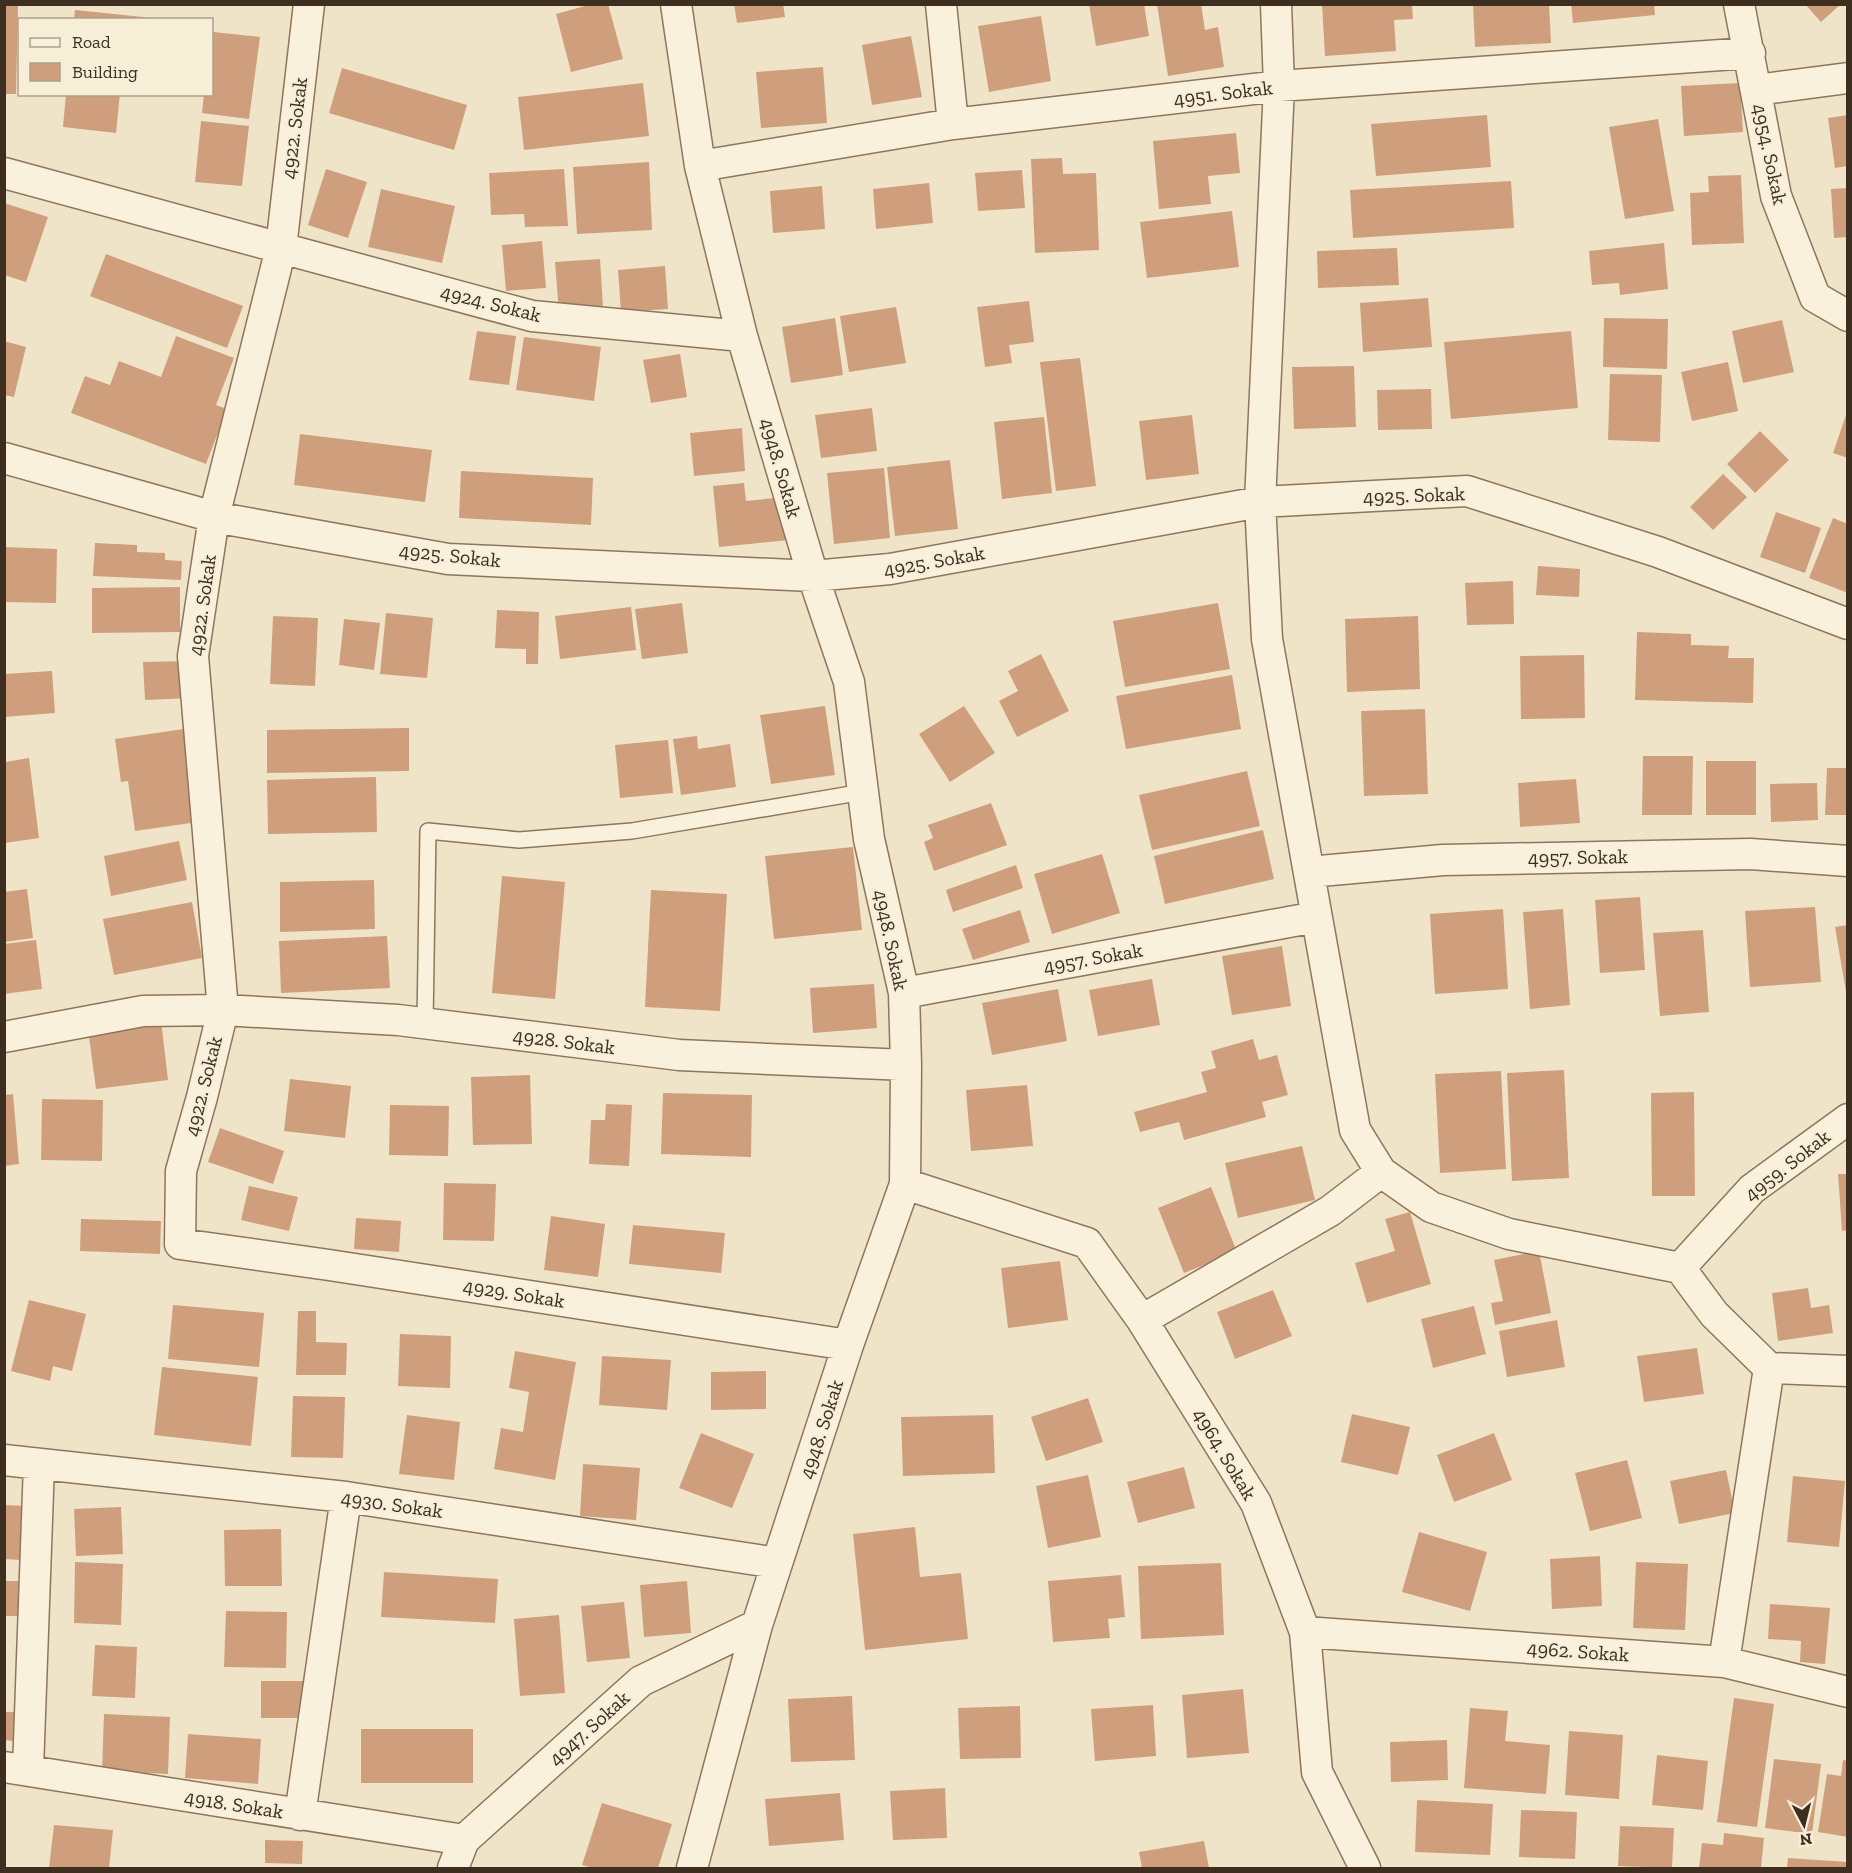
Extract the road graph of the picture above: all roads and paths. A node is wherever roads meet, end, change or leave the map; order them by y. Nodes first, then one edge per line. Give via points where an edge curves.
1 (309, 4) edge
2 (676, 4) edge
3 (941, 4) edge
4 (1276, 4) edge
5 (1739, 4) edge
6 (1750, 53) junction
7 (1848, 78) edge
8 (1279, 86) junction
9 (1756, 90) junction
10 (953, 124) junction
11 (700, 166) junction
12 (4, 173) edge
13 (281, 248) junction
14 (1848, 316) edge
15 (742, 336) junction
16 (4, 458) edge
17 (1260, 502) junction
18 (214, 517) junction
19 (813, 576) junction
20 (1848, 624) edge
21 (863, 792) junction
22 (1848, 861) edge
23 (1309, 872) junction
24 (1316, 917) junction
25 (904, 993) junction
26 (223, 1010) junction
27 (425, 1024) junction
28 (4, 1037) edge
29 (906, 1065) junction
30 (1848, 1119) edge
31 (1381, 1172) junction
32 (904, 1184) junction
33 (180, 1244) joint
34 (1680, 1268) junction
35 (1143, 1320) junction
36 (848, 1345) junction
37 (1769, 1368) junction
38 (1848, 1371) edge
39 (4, 1460) edge
40 (39, 1464) junction
41 (346, 1497) junction
42 (777, 1563) junction
43 (757, 1625) junction
44 (1305, 1632) junction
45 (1724, 1662) junction
46 (1848, 1692) edge
47 (16, 1768) edge
48 (300, 1815) junction
49 (465, 1840) junction
50 (453, 1869) edge
51 (692, 1869) edge
52 (1365, 1869) edge

1 - 13 street, 4922. Sokak
2 - 11 street, 4948. Sokak
3 - 10 street
4 - 8 street
5 - 6 street, 4954. Sokak
6 - 8 street, 4951. Sokak
6 - 9 street, 4954. Sokak
7 - 9 street
8 - 10 street, 4951. Sokak
8 - 17 street
9 - 14 street, 4954. Sokak via 1776,196 1815,297
10 - 11 street, 4951. Sokak
11 - 15 street, 4948. Sokak
12 - 13 street, 4924. Sokak
13 - 15 street, 4924. Sokak via 532,316
13 - 18 street, 4922. Sokak
15 - 19 street, 4948. Sokak
16 - 18 street, 4925. Sokak
17 - 19 street, 4925. Sokak via 890,569
17 - 20 street, 4925. Sokak via 1467,491 1658,552
17 - 23 street via 1268,639
18 - 19 street, 4925. Sokak via 448,559
18 - 26 street, 4922. Sokak via 193,656
19 - 21 street, 4948. Sokak via 849,682
21 - 25 street, 4948. Sokak via 868,839
21 - 27 lane via 632,831 519,840 428,831
22 - 23 street, 4957. Sokak via 1750,854 1443,860
23 - 24 street
24 - 25 street, 4957. Sokak
24 - 31 street via 1355,1130
25 - 29 street, 4948. Sokak
26 - 27 street, 4928. Sokak
26 - 28 street, 4928. Sokak via 143,1011
26 - 33 street, 4922. Sokak via 181,1171
27 - 29 street, 4928. Sokak via 679,1055
29 - 32 street, 4948. Sokak
30 - 34 street, 4959. Sokak via 1752,1189
31 - 34 street via 1431,1207 1509,1234
31 - 35 street via 1330,1211
32 - 35 street, 4964. Sokak via 1087,1243
32 - 36 street, 4948. Sokak
33 - 36 street, 4929. Sokak
34 - 37 street via 1714,1314
35 - 44 street, 4964. Sokak via 1256,1503
36 - 42 street, 4948. Sokak
37 - 38 street
37 - 45 street
39 - 40 street, 4930. Sokak
40 - 41 street, 4930. Sokak
40 - 47 street
41 - 42 street, 4930. Sokak
41 - 48 street
42 - 43 street, 4948. Sokak
43 - 49 street, 4947. Sokak via 641,1682
43 - 51 street, 4948. Sokak
44 - 45 street, 4962. Sokak
44 - 52 street, 4964. Sokak via 1317,1772
45 - 46 street, 4962. Sokak
47 - 48 street, 4918. Sokak
48 - 49 street, 4918. Sokak
49 - 50 street, 4947. Sokak

